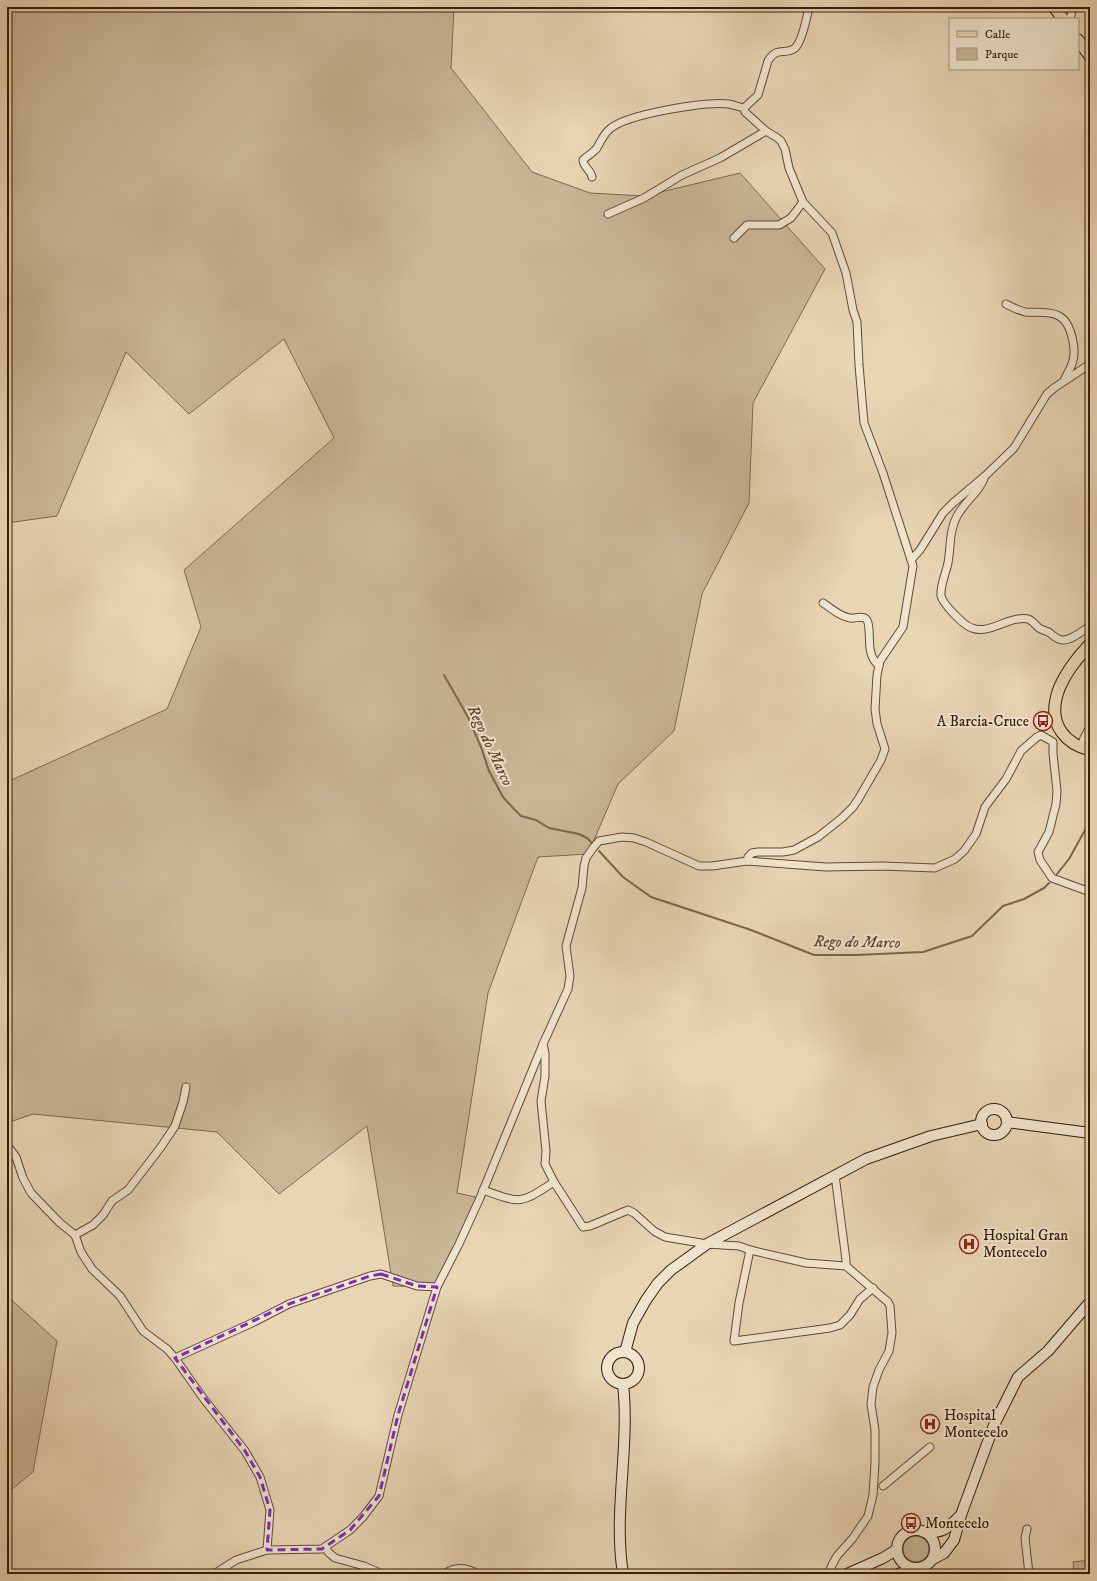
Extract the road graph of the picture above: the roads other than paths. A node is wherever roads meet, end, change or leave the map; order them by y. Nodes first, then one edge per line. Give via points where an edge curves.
1 (810, 7) edge
2 (1054, 7) edge
3 (1073, 7) edge
4 (1062, 18) edge
5 (1070, 18) edge
6 (1079, 41) edge
7 (1090, 56) edge
8 (744, 108) junction
9 (766, 131) junction
10 (592, 177) dead end
11 (802, 202) junction
12 (608, 214) dead end
13 (734, 238) dead end
14 (1006, 304) dead end
15 (1090, 364) edge
16 (1064, 381) junction
17 (985, 476) junction
18 (911, 560) junction
19 (822, 603) dead end
20 (1090, 626) edge
21 (1090, 644) edge
22 (879, 666) junction
23 (1090, 727) edge
24 (1086, 749) edge
25 (747, 861) junction
26 (1090, 892) edge
27 (543, 1044) junction
28 (186, 1087) dead end
29 (1007, 1122) junction
30 (982, 1124) junction
31 (1090, 1133) edge
32 (7, 1145) edge
33 (836, 1175) junction
34 (554, 1182) junction
35 (484, 1190) junction
36 (75, 1235) junction
37 (707, 1244) junction
38 (750, 1250) junction
39 (846, 1266) junction
40 (437, 1287) junction
41 (873, 1288) junction
42 (1090, 1302) edge
43 (625, 1352) junction
44 (175, 1358) junction
45 (623, 1384) junction
46 (930, 1446) dead end
47 (883, 1486) dead end
48 (961, 1515) junction
49 (1027, 1529) dead end
50 (924, 1532) junction
51 (326, 1546) junction
52 (267, 1550) junction
53 (896, 1550) junction
54 (933, 1558) junction
55 (914, 1569) junction
56 (214, 1574) edge
57 (382, 1574) edge
58 (445, 1574) edge
59 (478, 1574) edge
60 (623, 1574) edge
61 (829, 1574) edge
62 (847, 1574) edge
63 (898, 1574) edge
64 (1029, 1574) edge

1 - 8 street via 798,44 792,50 775,53 771,57 758,95
2 - 4 main road
3 - 5 street
6 - 7 main road
8 - 9 street via 745,112
8 - 10 street via 729,104 676,108 614,126 605,134 596,149 583,160
9 - 11 street via 781,141 786,149 789,168
9 - 12 street via 644,198
11 - 13 street via 790,218 779,225 747,225
11 - 18 street via 832,233 846,273 857,322 864,423
14 - 16 street via 1023,311 1059,316 1065,321 1074,348 1072,364
15 - 16 street
16 - 17 street via 1047,394 1014,448
17 - 18 street via 943,513
17 - 20 street via 983,483 957,516 952,527 942,588 946,605 972,629 989,629 1024,618 1033,620 1039,627 1062,640
18 - 22 street via 913,566 903,627
19 - 22 street via 849,618 864,617 867,620 870,652
21 - 24 main road via 1066,677 1056,699 1055,708 1062,734
22 - 25 street via 874,709 885,749 853,807 805,845 783,852 758,852 748,857
23 - 24 street via 1084,738
25 - 26 street via 826,867 935,868 945,864 964,851 971,842 985,807 1006,779 1021,751 1037,736 1041,736 1053,742 1057,791 1051,826 1038,852 1040,860 1052,878
25 - 27 street via 699,866 634,838 622,837 600,842 593,848 586,858 582,888 566,946 570,976 568,989
27 - 34 street via 545,1054 541,1100 545,1164
27 - 35 street
28 - 36 street via 175,1126 162,1147 128,1190 112,1201 103,1216
29 - 30 street via 1005,1130 998,1135 986,1132
29 - 30 street via 1005,1114 993,1109 983,1116
29 - 31 street
30 - 33 street via 931,1136 866,1159
32 - 36 street via 16,1157 31,1193
33 - 37 street
33 - 39 street
34 - 35 street via 528,1199 514,1201
34 - 37 street via 583,1226 590,1226 628,1210 654,1231 665,1236
35 - 40 street
36 - 44 street via 81,1252 92,1269 120,1296 143,1331
37 - 38 street via 739,1246
37 - 43 street via 671,1270 658,1284 633,1323
38 - 39 street via 806,1263
38 - 41 street via 734,1341 840,1325 860,1299
39 - 41 street
40 - 44 street via 418,1286 381,1274 370,1276 289,1304
40 - 51 street via 398,1415 379,1496 350,1530
41 - 61 street via 890,1306 892,1333 888,1352 873,1388 871,1404 875,1430 872,1495 868,1516 837,1556
42 - 48 street via 1054,1345 1014,1383 994,1424
43 - 45 street via 635,1357 640,1367 633,1381
43 - 45 street via 611,1358 607,1367 613,1381
44 - 52 street via 245,1451 260,1477 270,1510
45 - 60 street
46 - 47 street
48 - 50 street via 938,1533
48 - 54 street via 954,1540 944,1553
49 - 64 street via 1025,1538
50 - 53 street via 917,1530 905,1533 900,1538
50 - 54 street via 929,1535 935,1546
51 - 52 street via 322,1549
51 - 57 street via 335,1558
52 - 56 street via 236,1560
53 - 55 street via 901,1563
53 - 62 street
54 - 55 street via 925,1567
55 - 63 street
58 - 59 street via 456,1568 469,1569

